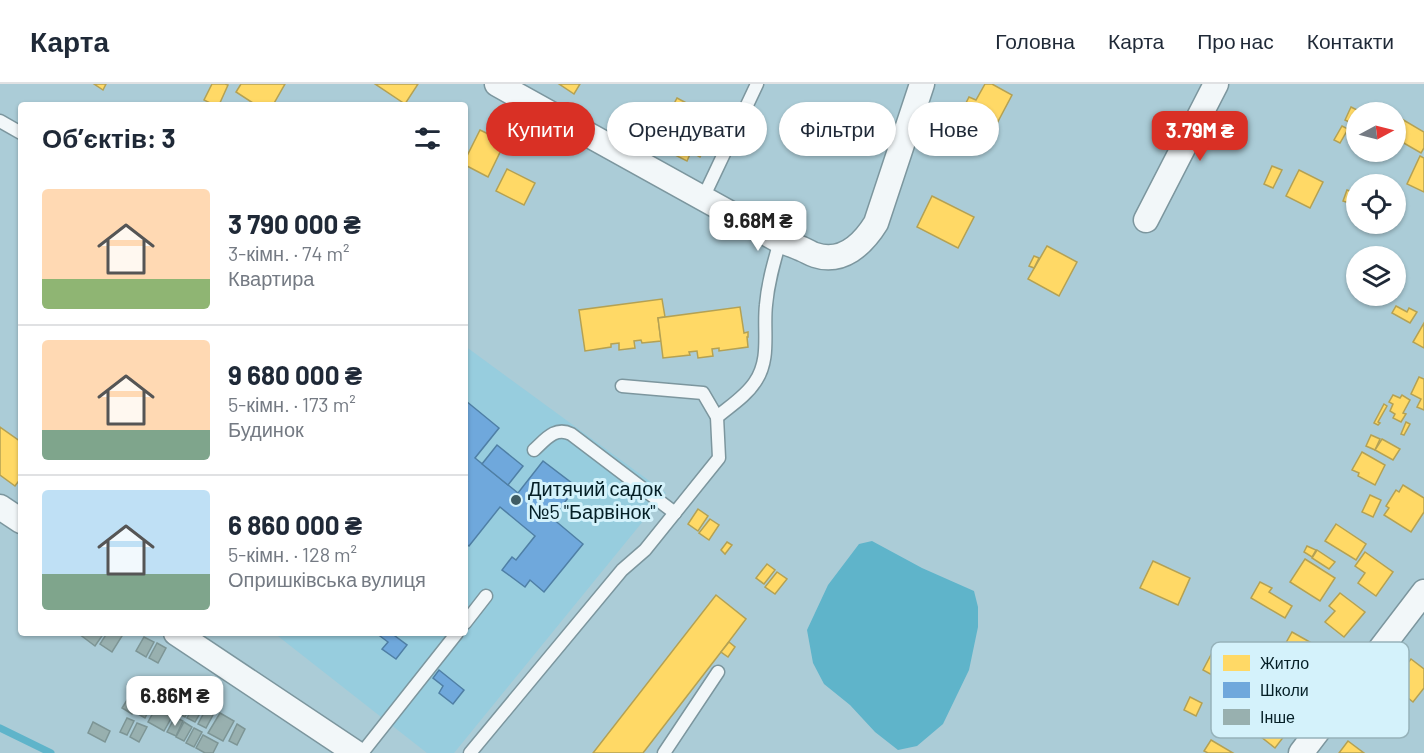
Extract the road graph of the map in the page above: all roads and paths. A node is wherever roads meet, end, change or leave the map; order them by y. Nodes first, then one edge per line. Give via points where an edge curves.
1 (497, 84) edge
2 (757, 84) edge
3 (922, 84) edge
4 (1216, 84) edge
5 (0, 121) edge
6 (18, 131) edge
7 (703, 198) junction
8 (1146, 220) dead end
9 (780, 241) junction
10 (622, 386) dead end
11 (717, 417) junction
12 (534, 450) dead end
13 (0, 507) edge
14 (675, 513) junction
15 (18, 519) edge
16 (1424, 592) edge
17 (486, 596) dead end
18 (468, 619) edge
19 (180, 636) edge
20 (455, 636) edge
21 (1386, 642) edge
22 (718, 672) dead end
23 (1312, 738) edge
24 (356, 753) edge
25 (362, 753) edge
26 (470, 753) edge
27 (664, 753) edge
28 (1301, 753) edge

1 - 7 street
2 - 7 lane
3 - 9 street via 876,223 861,243 837,257 826,258
4 - 8 street
5 - 6 lane
7 - 9 street
9 - 11 lane via 768,285 763,368 745,394
10 - 11 lane via 703,393
11 - 14 lane via 719,458
12 - 14 lane via 550,435 564,430
13 - 15 street
14 - 26 lane via 645,550 622,570
16 - 21 street
17 - 18 lane
19 - 24 street
20 - 25 lane
22 - 27 lane
23 - 28 street

